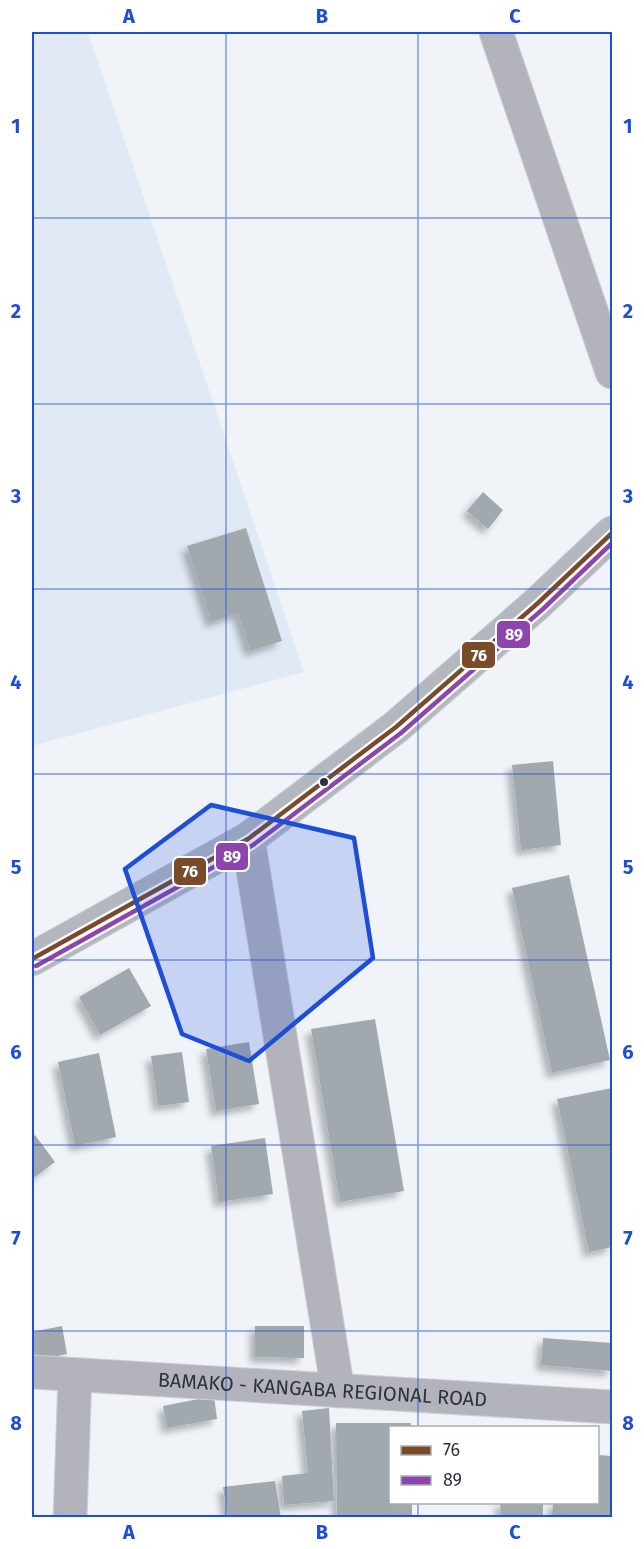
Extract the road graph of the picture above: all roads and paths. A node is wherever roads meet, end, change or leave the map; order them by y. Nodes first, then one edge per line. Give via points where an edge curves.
1 (496, 32) edge
2 (612, 372) edge
3 (612, 533) edge
4 (248, 839) junction
5 (32, 959) edge
6 (32, 1372) edge
7 (75, 1375) junction
8 (338, 1390) junction
9 (612, 1407) edge
10 (70, 1518) edge

1 - 2 street
3 - 4 main road via 396,728
4 - 5 main road
4 - 8 street
6 - 7 street, BAMAKO - KANGABA REGIONAL ROAD
7 - 8 street, BAMAKO - KANGABA REGIONAL ROAD
7 - 10 street
8 - 9 street, BAMAKO - KANGABA REGIONAL ROAD

